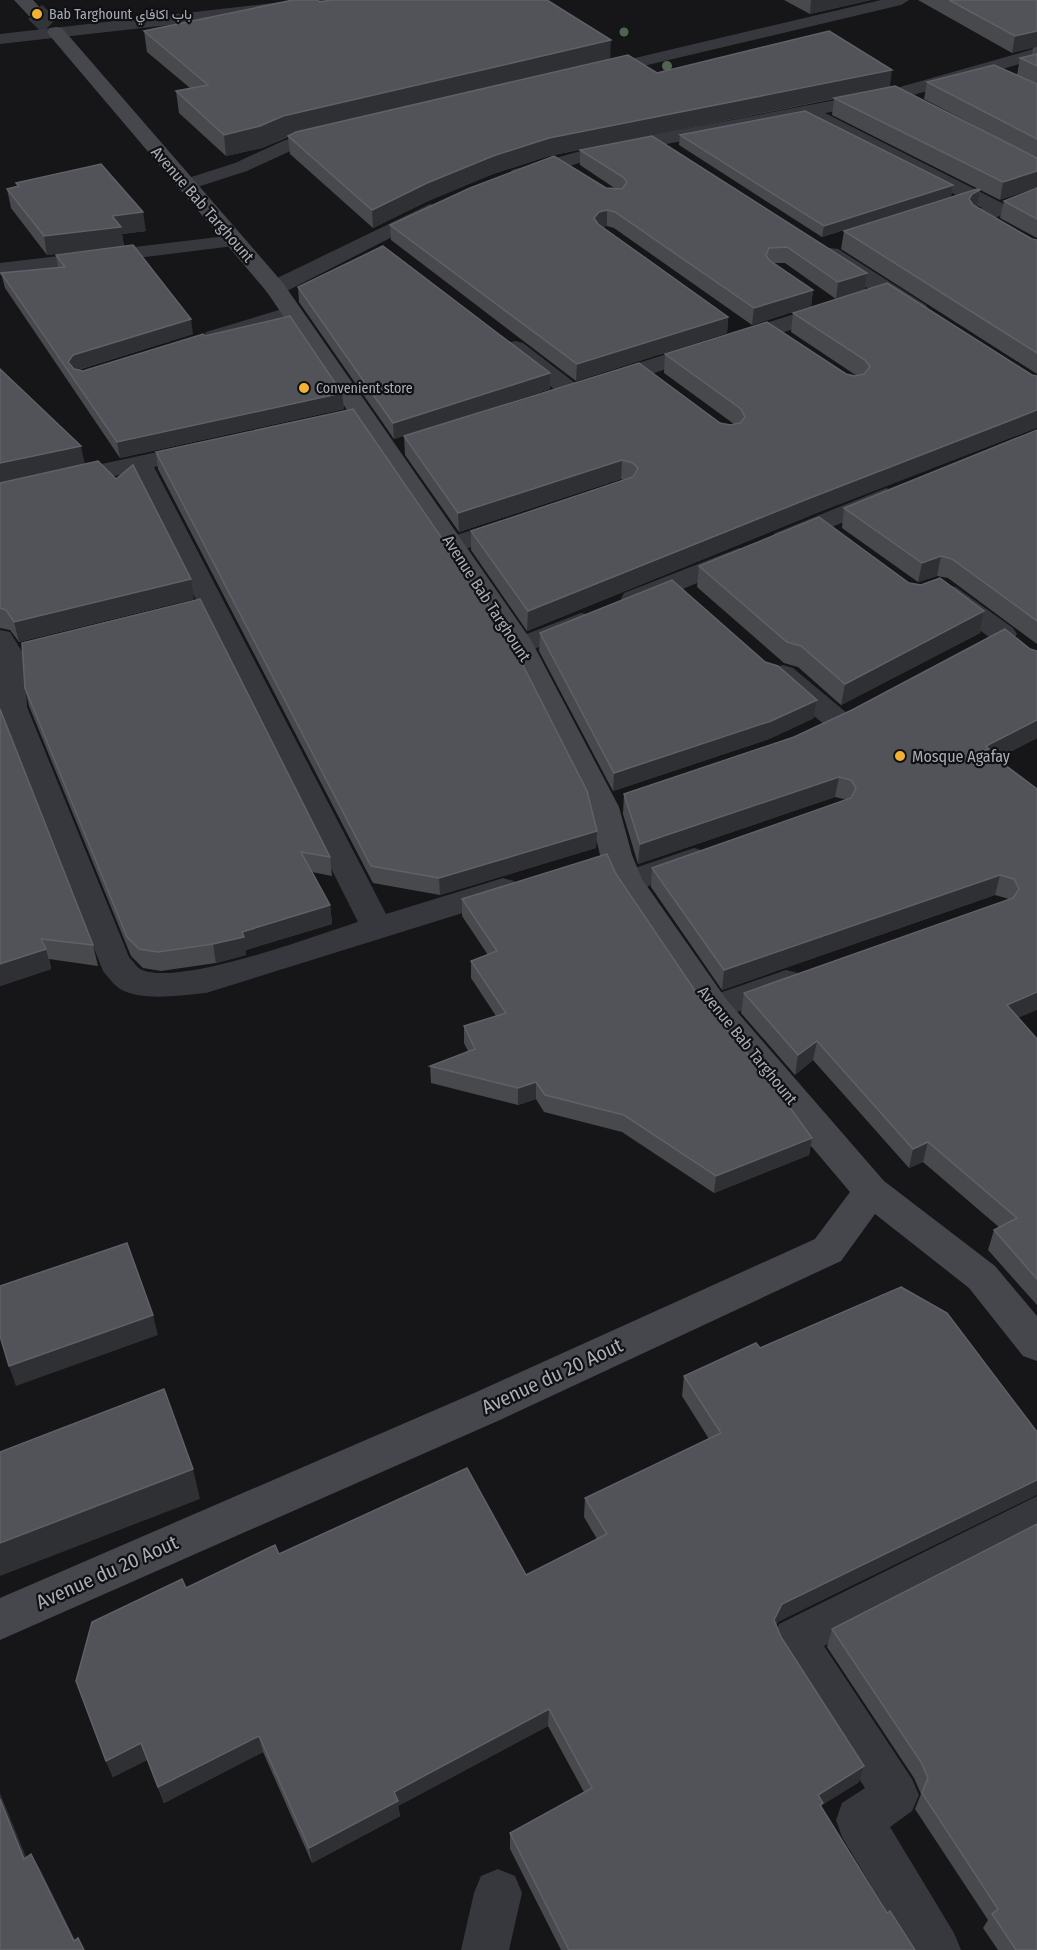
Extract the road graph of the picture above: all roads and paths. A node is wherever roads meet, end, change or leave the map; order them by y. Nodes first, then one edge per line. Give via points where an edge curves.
1 (346, 0) edge
2 (901, 0) edge
3 (56, 32) junction
4 (0, 39) edge
5 (1037, 53) edge
6 (985, 69) junction
7 (580, 76) edge
8 (1006, 79) edge
9 (896, 94) junction
10 (916, 105) edge
11 (807, 112) junction
12 (348, 130) edge
13 (654, 141) junction
14 (683, 160) edge
15 (556, 162) junction
16 (501, 180) edge
17 (585, 180) edge
18 (185, 184) junction
19 (975, 197) junction
20 (447, 202) edge
21 (953, 204) edge
22 (373, 239) junction
23 (235, 240) junction
24 (841, 240) dead end
25 (1037, 250) edge
26 (392, 254) edge
27 (0, 269) edge
28 (275, 288) junction
29 (808, 291) edge
30 (888, 291) junction
31 (833, 309) junction
32 (292, 313) junction
33 (730, 322) dead end
34 (938, 323) edge
35 (496, 333) edge
36 (769, 336) junction
37 (194, 344) edge
38 (184, 453) edge
39 (140, 463) junction
40 (905, 489) edge
41 (0, 494) edge
42 (532, 519) edge
43 (817, 524) junction
44 (844, 544) edge
45 (453, 545) junction
46 (674, 583) junction
47 (923, 593) edge
48 (699, 605) edge
49 (522, 646) junction
50 (14, 647) edge
51 (972, 650) edge
52 (765, 664) edge
53 (7, 709) edge
54 (809, 735) edge
55 (716, 851) edge
56 (612, 866) junction
57 (536, 879) edge
58 (376, 928) junction
59 (816, 972) edge
60 (714, 1008) junction
61 (871, 1191) junction
62 (1037, 1344) edge
63 (1037, 1515) edge
64 (0, 1619) edge
65 (498, 1893) dead end
66 (485, 1950) edge
67 (937, 1950) edge

1 - 3 street
2 - 7 lane
3 - 4 street
3 - 18 street, Avenue Bab Targhount
5 - 6 street
6 - 8 street
6 - 9 street
9 - 10 street
9 - 11 street
11 - 13 street
11 - 19 street
12 - 18 lane via 291,144 241,167
13 - 14 street
13 - 15 street
15 - 16 street
15 - 17 street
18 - 23 street, Avenue Bab Targhount
19 - 21 street
19 - 25 street via 1009,205 978,217
20 - 22 street
22 - 26 street
22 - 28 street
23 - 27 street
23 - 28 street, Avenue Bab Targhount
24 - 30 street via 814,244
28 - 32 street, Avenue Bab Targhount
29 - 31 street
30 - 31 street
30 - 34 street
31 - 36 street
32 - 37 street
32 - 45 street, Avenue Bab Targhount via 352,416 400,448
33 - 36 street
35 - 36 street via 561,395 650,377
38 - 39 street
39 - 41 street
39 - 58 street via 201,608
40 - 43 street
42 - 45 street
43 - 44 street
43 - 46 street
45 - 49 street, Avenue Bab Targhount
46 - 48 street
46 - 49 street
47 - 51 street via 938,586 1011,640
49 - 56 street, Avenue Bab Targhount via 615,804
50 - 53 street
52 - 54 street via 848,716
53 - 58 street via 115,963 131,980 162,985 206,981
55 - 56 street
56 - 60 street, Avenue Bab Targhount
57 - 58 street
59 - 60 street
60 - 61 street, Avenue Bab Targhount
61 - 62 street via 982,1277
61 - 64 street, Avenue du 20 Aout via 828,1250 486,1407
63 - 67 street via 794,1639 896,1795 859,1820
65 - 66 street

